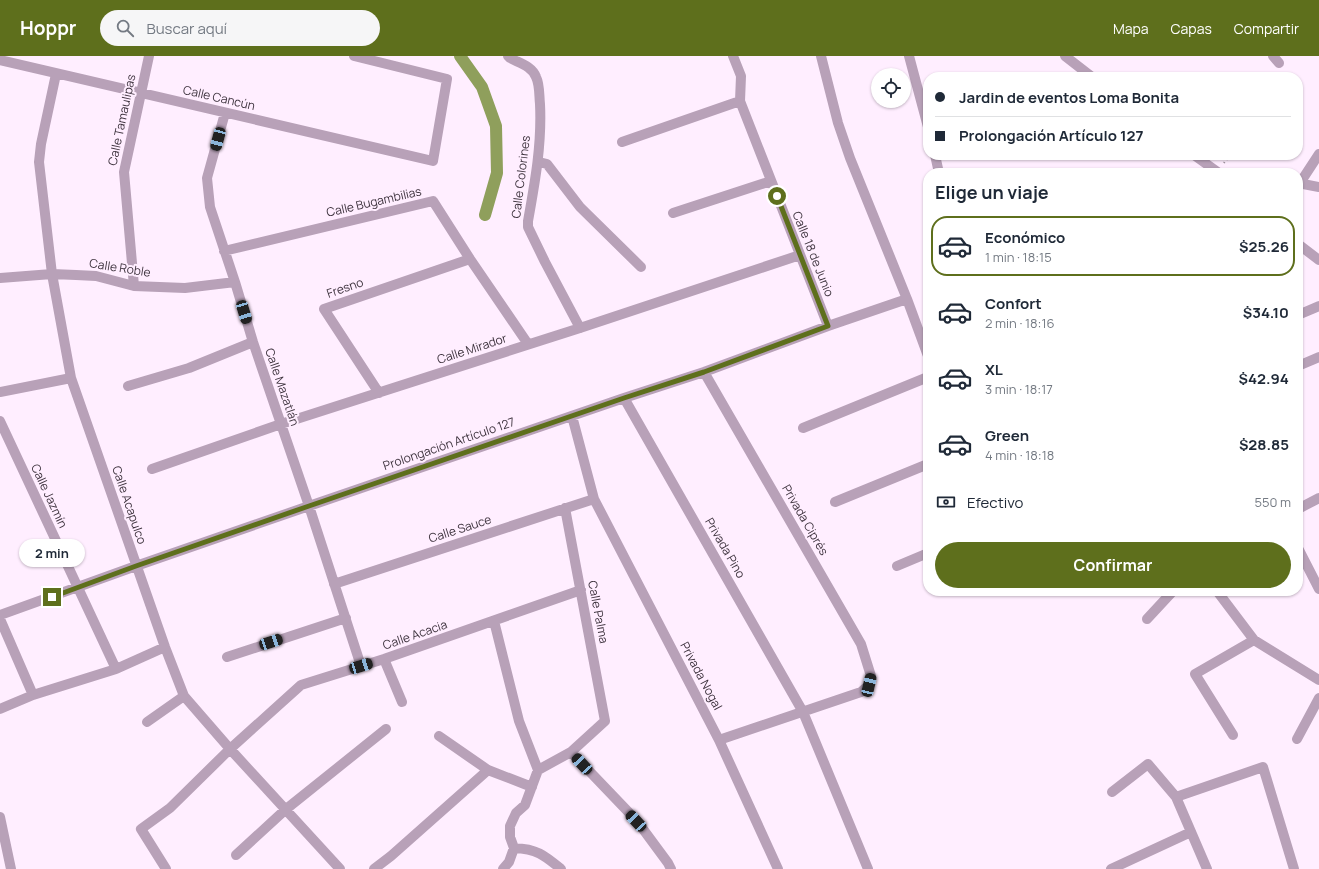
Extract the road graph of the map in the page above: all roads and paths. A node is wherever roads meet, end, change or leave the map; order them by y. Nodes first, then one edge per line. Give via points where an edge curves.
1 (149, 56) edge
2 (354, 56) edge
3 (508, 56) edge
4 (733, 56) edge
5 (821, 56) edge
6 (909, 56) edge
7 (1065, 56) edge
8 (0, 60) edge
9 (1086, 72) edge
10 (56, 74) junction
11 (140, 94) junction
12 (740, 102) junction
13 (923, 108) edge
14 (225, 113) junction
15 (622, 142) dead end
16 (1319, 154) edge
17 (1201, 160) edge
18 (539, 162) junction
19 (1211, 168) edge
20 (1303, 177) edge
21 (771, 181) junction
22 (1303, 184) edge
23 (1319, 187) edge
24 (673, 213) dead end
25 (1303, 248) edge
26 (224, 251) junction
27 (800, 255) junction
28 (470, 259) junction
29 (1319, 260) edge
30 (641, 267) dead end
31 (52, 274) junction
32 (0, 278) edge
33 (235, 282) junction
34 (134, 286) junction
35 (906, 298) junction
36 (1319, 306) edge
37 (1303, 313) edge
38 (828, 326) junction
39 (580, 328) junction
40 (253, 342) junction
41 (923, 343) edge
42 (528, 344) junction
43 (1319, 357) edge
44 (1303, 364) edge
45 (704, 372) junction
46 (70, 378) junction
47 (923, 379) edge
48 (128, 386) dead end
49 (0, 392) edge
50 (379, 393) junction
51 (624, 398) junction
52 (572, 416) junction
53 (0, 421) edge
54 (281, 424) junction
55 (804, 428) dead end
56 (923, 466) edge
57 (152, 469) dead end
58 (1319, 498) edge
59 (594, 499) junction
60 (835, 502) dead end
61 (309, 506) junction
62 (1303, 506) edge
63 (565, 508) junction
64 (923, 555) edge
65 (1303, 558) edge
66 (136, 566) junction
67 (897, 566) dead end
68 (334, 584) junction
69 (78, 588) junction
70 (1319, 589) edge
71 (581, 590) junction
72 (1169, 596) edge
73 (1221, 596) edge
74 (0, 615) edge
75 (346, 618) junction
76 (0, 619) edge
77 (1147, 619) dead end
78 (494, 621) junction
79 (1254, 640) junction
80 (165, 647) junction
81 (227, 657) dead end
82 (384, 659) junction
83 (361, 666) junction
84 (116, 669) junction
85 (1319, 680) edge
86 (33, 696) junction
87 (184, 696) junction
88 (1319, 698) edge
89 (402, 702) dead end
90 (0, 709) edge
91 (803, 712) junction
92 (147, 722) dead end
93 (386, 729) dead end
94 (1232, 735) dead end
95 (439, 736) dead end
96 (1297, 739) dead end
97 (719, 740) junction
98 (230, 750) junction
99 (571, 752) junction
100 (488, 770) junction
101 (538, 770) junction
102 (532, 787) junction
103 (1112, 792) dead end
104 (1176, 797) junction
105 (285, 810) junction
106 (0, 817) edge
107 (1191, 832) junction
108 (514, 848) junction
109 (236, 855) dead end
110 (10, 869) edge
111 (166, 869) edge
112 (340, 869) edge
113 (374, 869) edge
114 (503, 869) edge
115 (561, 869) edge
116 (671, 869) edge
117 (778, 869) edge
118 (868, 869) edge
119 (1111, 869) edge
120 (1207, 869) edge
121 (1294, 869) edge

1 - 11 street, Calle Tamaulipas
2 - 14 street, Calle Cancún via 447,79 433,161
3 - 18 street, Calle Colorines via 530,68 539,86
4 - 12 street via 741,76
5 - 35 street via 847,151
6 - 13 street
7 - 9 street
8 - 10 street, Calle Cancún
10 - 11 street, Calle Cancún
10 - 31 street, Calle Acapulco via 40,144 39,162
11 - 14 street, Calle Cancún
11 - 34 street, Calle Tamaulipas via 124,172
12 - 15 street
12 - 21 street, Calle 18 de Junio
14 - 26 street, Calle Mazatlán via 207,178 210,207
16 - 20 street
17 - 19 street
18 - 30 street via 547,164 580,207
18 - 39 street, Calle Colorines via 528,227
21 - 24 street
21 - 27 street, Calle 18 de Junio
22 - 23 street
25 - 29 street
26 - 28 street, Calle Bugambilias via 433,201
26 - 33 street, Calle Mazatlán
27 - 38 street, Calle 18 de Junio
27 - 39 street, Calle Mirador
28 - 42 street, Calle Bugambilias
28 - 50 street, Fresno via 324,309
31 - 32 street, Calle Roble
31 - 34 street, Calle Roble via 96,276
31 - 46 street, Calle Acapulco
33 - 34 street, Calle Roble via 185,288
33 - 40 street, Calle Mazatlán
35 - 38 street, Prolongación Artículo 127
35 - 41 street
36 - 37 street
38 - 45 street, Prolongación Artículo 127
39 - 42 street, Calle Mirador
40 - 48 street via 189,368
40 - 54 street, Calle Mazatlán
42 - 50 street, Calle Mirador
43 - 44 street
45 - 51 street, Prolongación Artículo 127
45 - 91 street, Privada Ciprés via 862,644 871,676 869,685 861,692
46 - 49 street
46 - 66 street, Calle Acapulco
47 - 55 street
50 - 54 street, Calle Mirador
51 - 52 street, Prolongación Artículo 127
51 - 91 street, Privada Pino
52 - 59 street, Privada Nogal
52 - 61 street, Prolongación Artículo 127
53 - 69 street, Calle Jazmín
54 - 57 street, Calle Mirador
54 - 61 street, Calle Mazatlán
56 - 60 street
58 - 62 street
59 - 63 street, Calle Sauce
59 - 97 street, Privada Nogal
61 - 66 street, Prolongación Artículo 127
61 - 68 street, Calle Mazatlán
63 - 68 street, Calle Sauce
63 - 71 street, Calle Palma
64 - 67 street
65 - 70 street
66 - 69 street, Prolongación Artículo 127
66 - 80 street, Calle Acapulco
68 - 75 street, Calle Mazatlán
69 - 74 street, Prolongación Artículo 127
69 - 84 street, Calle Jazmín
71 - 78 street, Calle Acacia
71 - 99 street, Calle Palma via 605,721
72 - 77 street
73 - 79 street
75 - 81 street
75 - 83 street, Calle Mazatlán
76 - 86 street
78 - 82 street, Calle Acacia
78 - 101 street via 519,721
79 - 85 street
79 - 94 street via 1195,674
80 - 84 street
80 - 87 street, Calle Acapulco
82 - 83 street, Calle Acacia
82 - 89 street
83 - 98 street, Calle Acacia via 301,685
84 - 86 street
86 - 90 street
87 - 92 street
87 - 98 street, Calle Acapulco
88 - 96 street
91 - 97 street
91 - 118 street, Privada Pino
93 - 105 street
95 - 100 street
97 - 117 street, Privada Nogal
98 - 105 street, Calle Acapulco
98 - 111 street, Calle Acacia via 170,808 141,829
99 - 101 street
99 - 116 street via 636,821
100 - 102 street
100 - 113 street
101 - 102 street
102 - 108 street via 525,805 516,813 510,826
103 - 104 street via 1148,764
104 - 107 street
104 - 121 street via 1263,767
105 - 109 street
105 - 112 street, Calle Acapulco
106 - 110 street
107 - 119 street
107 - 120 street
108 - 114 street via 509,862
108 - 115 street via 529,848

